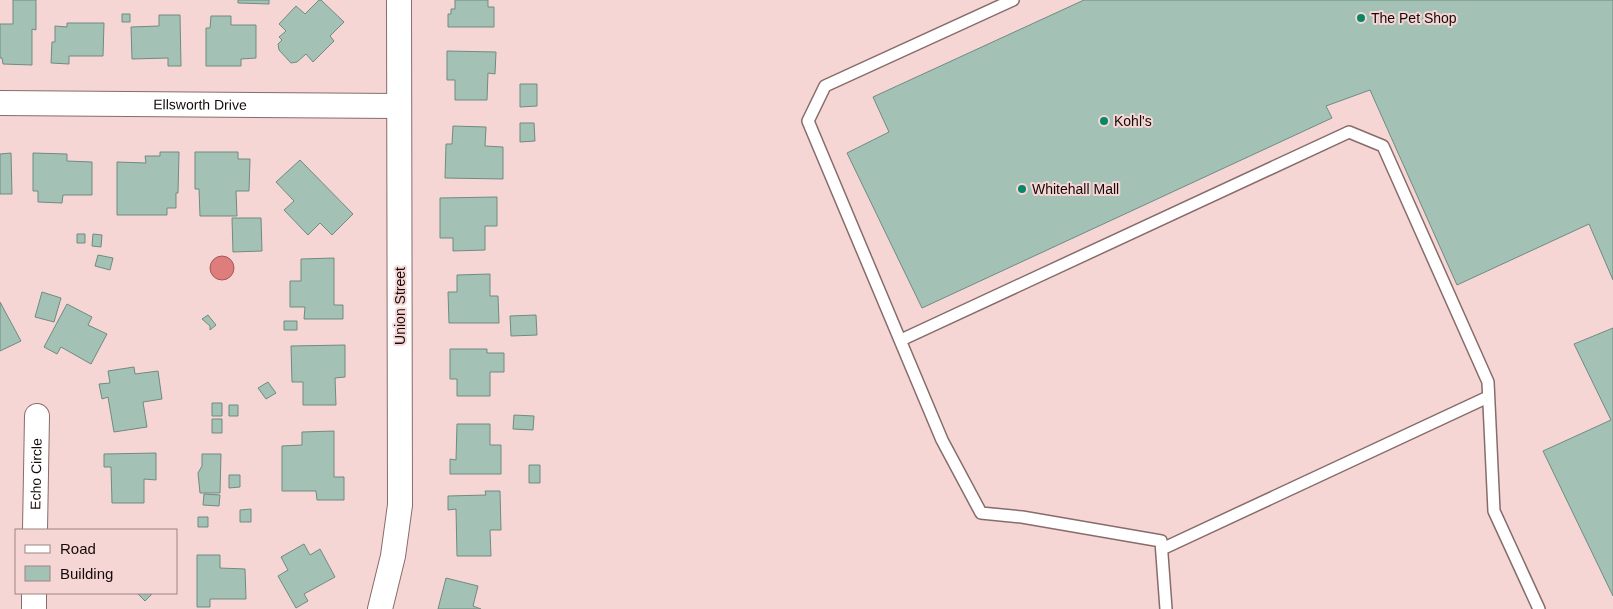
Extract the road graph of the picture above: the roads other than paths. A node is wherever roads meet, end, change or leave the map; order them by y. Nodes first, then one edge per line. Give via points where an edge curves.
1 (400, 0) edge
2 (1012, 0) edge
3 (0, 103) edge
4 (399, 106) junction
5 (901, 340) junction
6 (1488, 397) junction
7 (37, 416) dead end
8 (35, 529) edge
9 (1162, 549) junction
10 (34, 594) edge
11 (34, 609) edge
12 (380, 609) edge
13 (1166, 609) edge
14 (1539, 609) edge

1 - 4 street, Union Street
2 - 5 lane via 825,86 808,121
3 - 4 street, Ellsworth Drive
4 - 12 street, Union Street via 400,504 393,556
5 - 6 lane via 1349,132 1383,146 1488,382
5 - 9 lane via 942,440 981,512 1161,541
6 - 9 lane
6 - 14 lane via 1494,511
7 - 8 street, Echo Circle
9 - 13 lane
10 - 11 street

